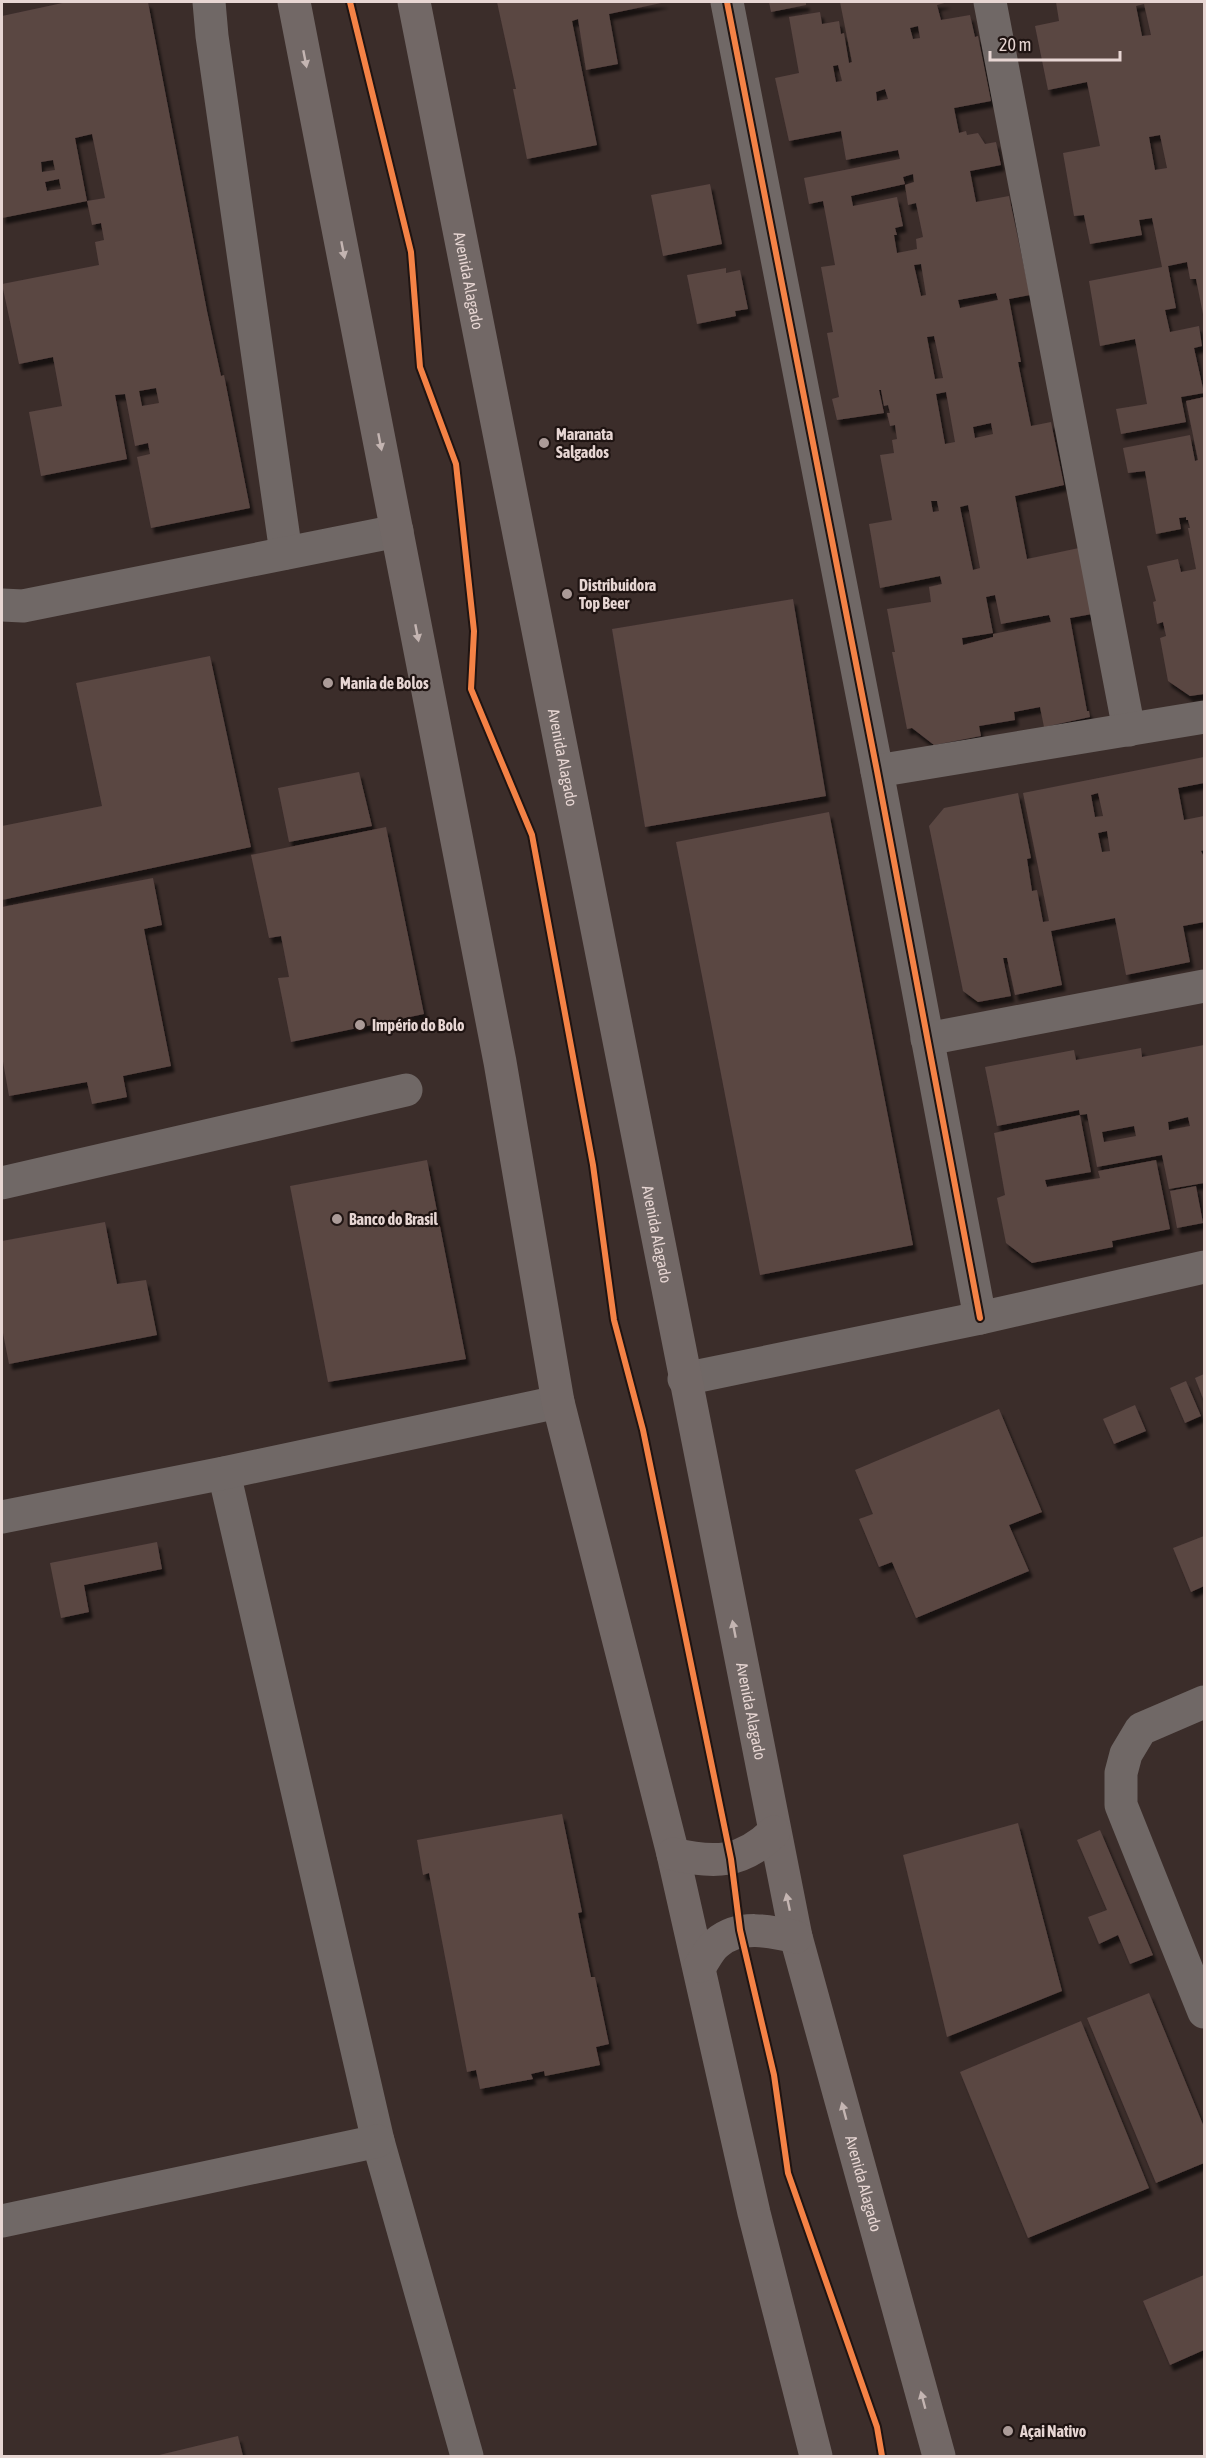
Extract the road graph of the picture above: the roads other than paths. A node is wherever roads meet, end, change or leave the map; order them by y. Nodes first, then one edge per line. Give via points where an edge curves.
1 (209, 2) edge
2 (294, 2) edge
3 (414, 2) edge
4 (727, 2) edge
5 (990, 2) edge
6 (397, 531) junction
7 (286, 553) junction
8 (2, 604) edge
9 (1204, 717) edge
10 (1129, 730) junction
11 (877, 771) junction
12 (1204, 986) edge
13 (927, 1039) junction
14 (406, 1090) dead end
15 (2, 1183) edge
16 (1204, 1267) edge
17 (980, 1318) junction
18 (684, 1379) junction
19 (558, 1402) junction
20 (224, 1473) junction
21 (2, 1517) edge
22 (1204, 1702) edge
23 (774, 1832) junction
24 (673, 1854) junction
25 (796, 1937) junction
26 (700, 1966) junction
27 (1204, 2012) edge
28 (378, 2141) junction
29 (2, 2221) edge
30 (467, 2457) edge
31 (816, 2457) edge
32 (939, 2457) edge

1 - 7 street
2 -> 6 main road
3 - 18 main road, Avenida Alagado
4 - 11 street
5 - 10 street
6 - 7 street
6 -> 19 main road via 500,1062
7 - 8 street via 23,606
9 - 10 street
10 - 11 street
11 - 13 street
12 - 13 street
13 - 17 street
14 - 15 street
16 - 17 street
17 - 18 street
23 -> 18 main road, Avenida Alagado
19 - 20 street
19 - 24 main road
20 - 21 street
20 - 28 street
22 - 27 street via 1141,1729 1126,1754 1121,1773 1121,1805
23 - 24 main road via 755,1848 731,1858 699,1861
25 -> 23 main road, Avenida Alagado
24 - 26 main road
25 - 26 main road via 740,1930 715,1944
32 -> 25 main road, Avenida Alagado
26 - 31 main road via 754,2213
28 - 29 street
28 - 30 street

